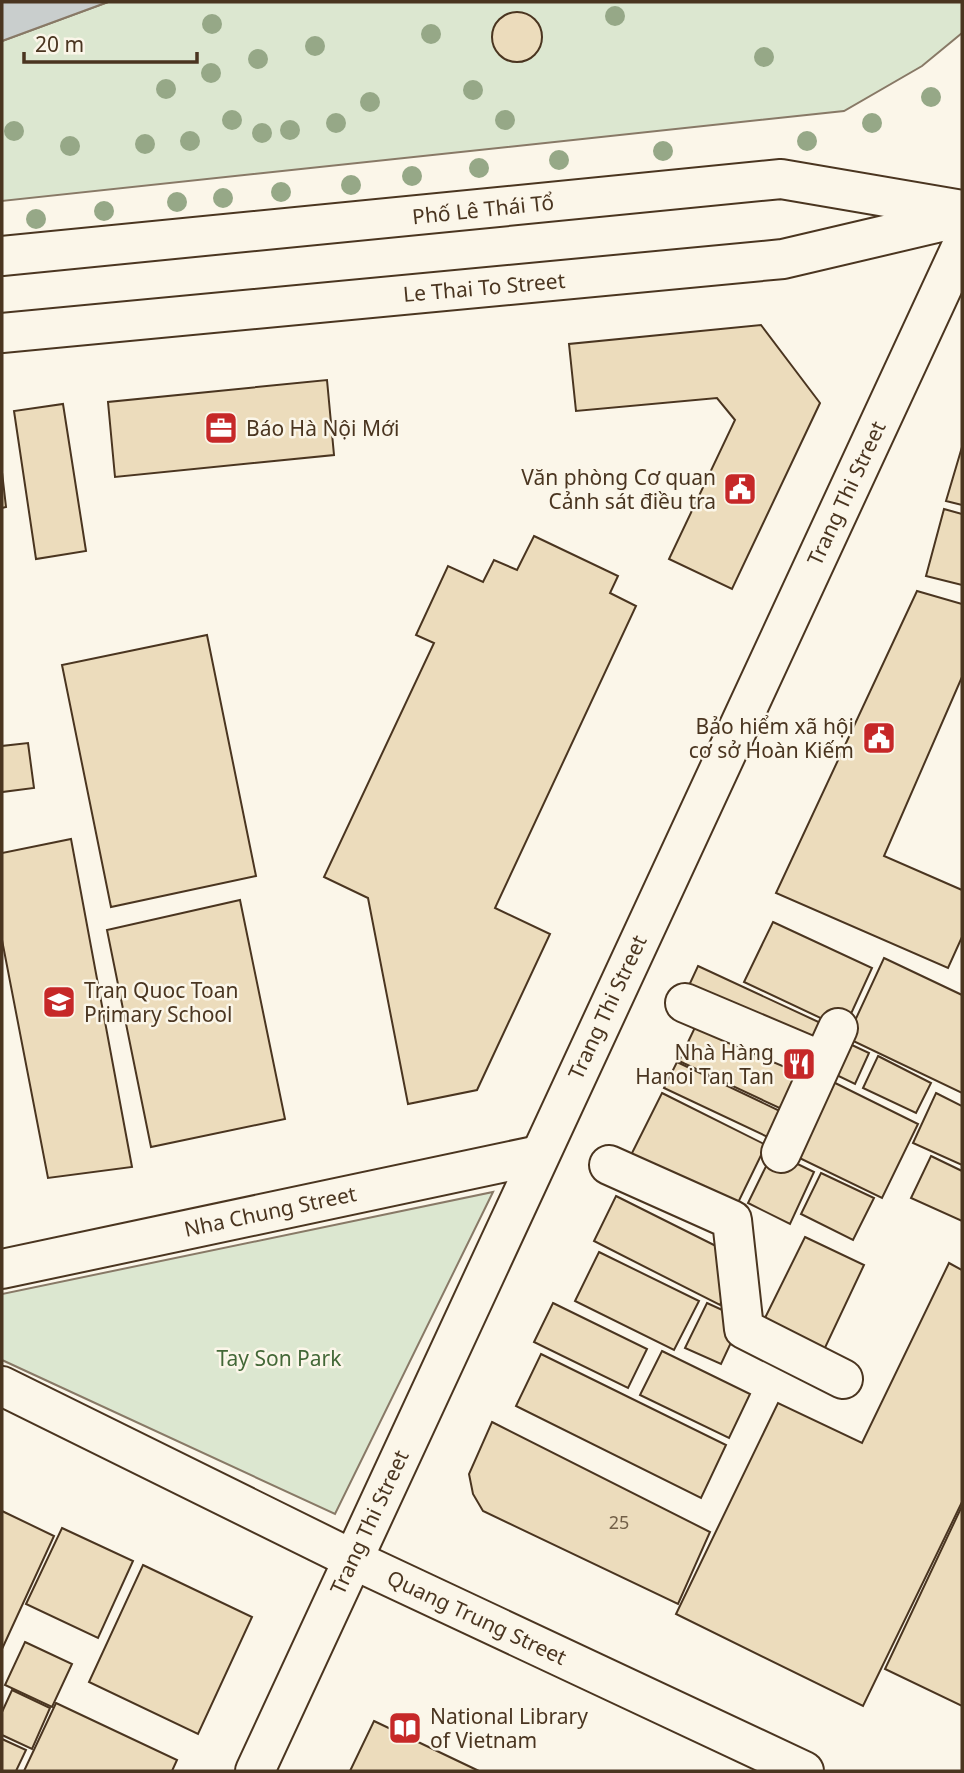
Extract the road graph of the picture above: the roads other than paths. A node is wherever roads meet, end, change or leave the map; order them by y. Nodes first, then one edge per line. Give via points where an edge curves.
1 (962, 210) edge
2 (962, 217) edge
3 (962, 245) edge
4 (2, 256) edge
5 (2, 332) edge
6 (685, 1003) dead end
7 (781, 1153) dead end
8 (538, 1155) junction
9 (609, 1165) dead end
10 (2, 1269) edge
11 (843, 1379) dead end
12 (2, 1386) edge
13 (352, 1559) junction
14 (255, 1771) edge
15 (804, 1771) edge

1 - 4 street, Phố Lê Thái Tổ via 781,179
2 - 5 street, Le Thai To Street via 783,259
3 - 8 street, Trang Thi Street
6 - 7 street via 830,1045
8 - 10 street, Nha Chung Street
8 - 13 street, Trang Thi Street
9 - 11 street via 732,1220 744,1329
12 - 13 street, Quang Trung Street
13 - 14 street, Trang Thi Street
13 - 15 street, Quang Trung Street

